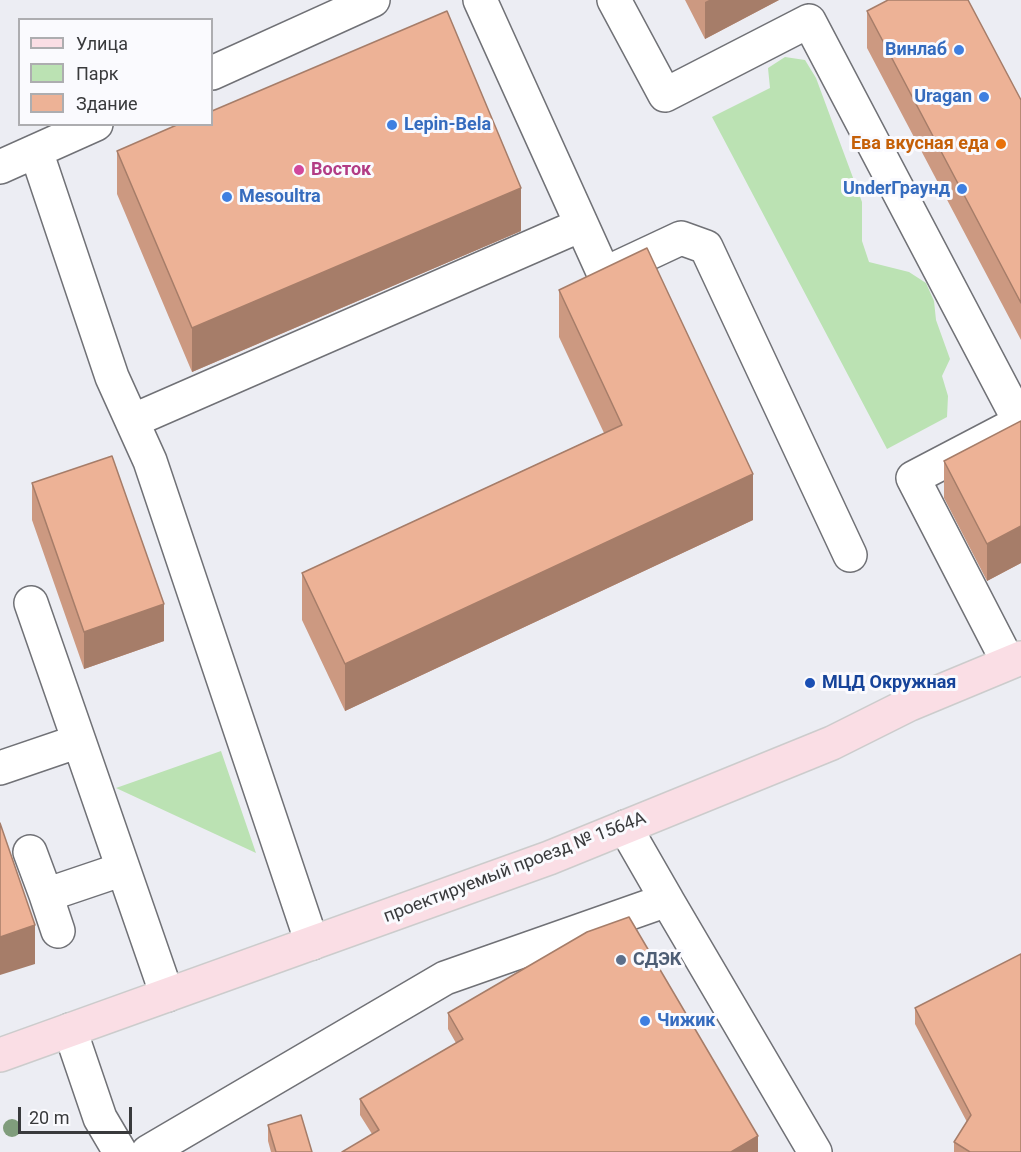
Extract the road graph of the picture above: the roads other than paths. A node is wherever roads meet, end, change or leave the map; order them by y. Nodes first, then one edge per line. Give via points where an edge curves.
1 (373, 0) edge
2 (480, 0) edge
3 (614, 0) edge
4 (213, 73) edge
5 (92, 126) edge
6 (36, 152) junction
7 (0, 167) edge
8 (581, 225) junction
9 (132, 421) junction
10 (850, 555) dead end
11 (31, 603) dead end
12 (1015, 660) edge
13 (79, 741) junction
14 (0, 768) edge
15 (625, 827) junction
16 (30, 852) dead end
17 (123, 869) junction
18 (46, 895) junction
19 (667, 900) junction
20 (58, 931) dead end
21 (312, 943) junction
22 (166, 995) junction
23 (70, 1030) junction
24 (0, 1055) edge
25 (120, 1152) edge
26 (148, 1152) edge
27 (815, 1152) edge

1 - 4 street
2 - 8 street
3 - 12 street via 665,95 809,21 1020,422 913,478
5 - 6 street
6 - 7 street
6 - 9 street via 112,377
8 - 9 street
8 - 10 street via 604,274 681,238 706,247
9 - 21 street via 150,461
11 - 13 street
12 - 15 main road, проектируемый проезд № 1564А via 910,704 832,743
13 - 14 street
13 - 17 street
15 - 19 street
15 - 21 main road, проектируемый проезд № 1564А
16 - 18 street
17 - 18 street
17 - 22 street
18 - 20 street
19 - 26 street via 445,978
19 - 27 street
21 - 22 main road, проектируемый проезд № 1564А
22 - 23 main road, проектируемый проезд № 1564А
23 - 24 main road, проектируемый проезд № 1564А
23 - 25 street via 100,1118

